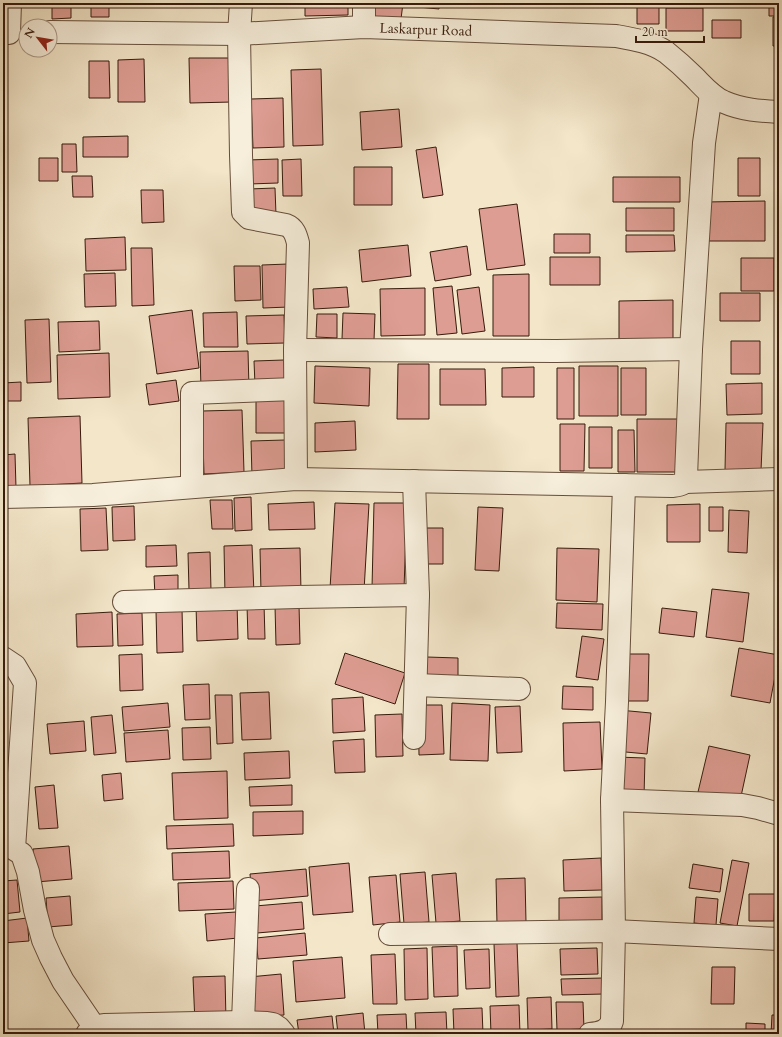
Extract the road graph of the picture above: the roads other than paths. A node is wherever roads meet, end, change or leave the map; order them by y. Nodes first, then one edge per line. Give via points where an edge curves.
1 (10, 3) edge
2 (241, 3) edge
3 (364, 3) edge
4 (364, 27) junction
5 (58, 32) edge
6 (13, 33) edge
7 (239, 34) junction
8 (711, 94) junction
9 (779, 112) edge
10 (691, 349) junction
11 (295, 350) junction
12 (295, 389) junction
13 (296, 479) junction
14 (779, 479) edge
15 (414, 481) junction
16 (685, 482) junction
17 (624, 485) junction
18 (192, 487) junction
19 (3, 497) edge
20 (418, 595) junction
21 (124, 602) dead end
22 (3, 658) edge
23 (416, 685) junction
24 (519, 689) dead end
25 (414, 738) dead end
26 (612, 800) junction
27 (779, 814) edge
28 (8, 851) edge
29 (248, 889) dead end
30 (614, 931) junction
31 (390, 934) dead end
32 (779, 939) edge
33 (243, 1022) junction
34 (91, 1031) edge
35 (600, 1033) edge
36 (284, 1034) edge

1 - 6 street
2 - 7 street
3 - 4 street
4 - 7 street, Laskarpur Road
4 - 8 street, Laskarpur Road via 631,38 664,51
5 - 7 street, Laskarpur Road
7 - 11 street via 243,212 249,218 286,225 296,234 298,243
8 - 9 street, Laskarpur Road via 724,102 747,109
8 - 10 street via 704,143
10 - 11 street
10 - 16 street
11 - 12 street
12 - 13 street
12 - 18 street via 192,393
13 - 15 street
13 - 18 street
14 - 16 street
15 - 17 street
15 - 20 street
16 - 17 street via 672,486
17 - 26 street
18 - 19 street
20 - 21 street
20 - 23 street
22 - 28 street via 15,666 25,683
23 - 24 street
23 - 25 street
26 - 27 street via 742,805
26 - 30 street
28 - 34 street via 22,854 43,940
29 - 33 street
30 - 31 street
30 - 32 street
30 - 35 street via 612,1021 609,1028
33 - 34 street via 104,1025
33 - 36 street via 273,1024

